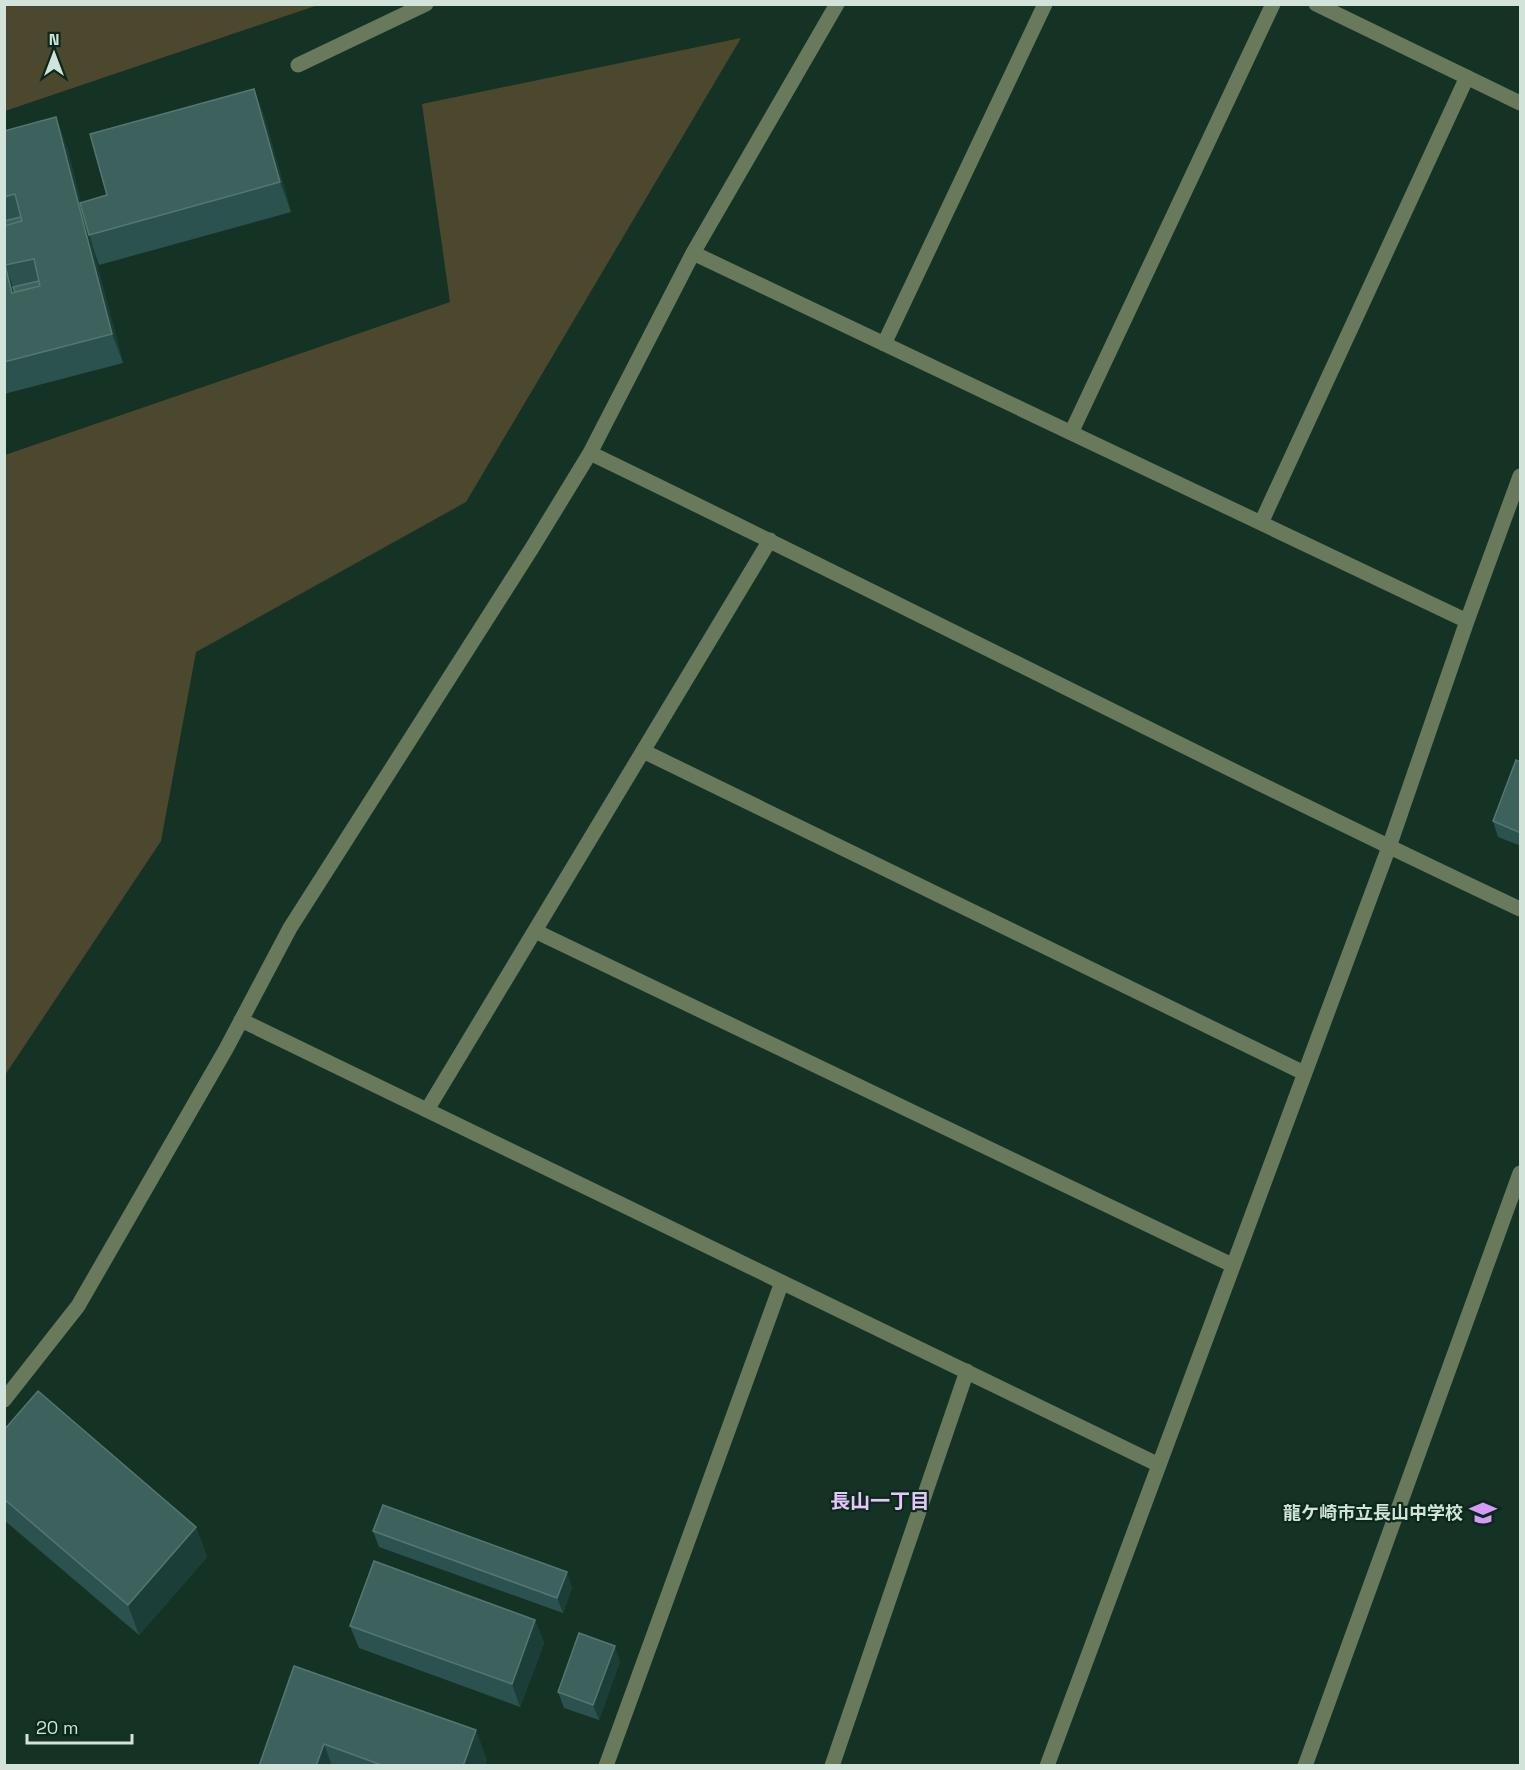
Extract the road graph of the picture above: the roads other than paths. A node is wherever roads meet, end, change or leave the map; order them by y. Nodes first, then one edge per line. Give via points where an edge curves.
1 (426, 4) edge
2 (837, 4) edge
3 (1045, 4) edge
4 (1273, 4) edge
5 (1316, 4) edge
6 (298, 65) dead end
7 (1467, 77) junction
8 (1521, 103) edge
9 (693, 253) junction
10 (884, 344) junction
11 (1071, 433) junction
12 (590, 453) junction
13 (1521, 476) edge
14 (1261, 523) junction
15 (770, 540) junction
16 (1467, 621) junction
17 (643, 751) junction
18 (1389, 847) junction
19 (1521, 909) edge
20 (535, 931) junction
21 (241, 1020) junction
22 (1304, 1073) junction
23 (427, 1110) junction
24 (1521, 1173) edge
25 (1232, 1265) junction
26 (782, 1282) junction
27 (967, 1371) junction
28 (4, 1400) edge
29 (1159, 1464) junction
30 (606, 1766) edge
31 (832, 1766) edge
32 (1047, 1766) edge
33 (1305, 1766) edge

1 - 6 street
2 - 9 street
3 - 10 street
4 - 11 street
5 - 7 street
7 - 8 street
7 - 14 street
9 - 10 street
9 - 12 street
10 - 11 street
11 - 14 street
12 - 15 street
12 - 21 street via 290,928
13 - 16 street
14 - 16 street
15 - 17 street
15 - 18 street
16 - 18 street
17 - 20 street
17 - 22 street
18 - 19 street
18 - 22 street
20 - 23 street
20 - 25 street
21 - 23 street
21 - 28 street via 78,1306
22 - 25 street
23 - 26 street
24 - 33 street
25 - 29 street
26 - 27 street
26 - 30 street
27 - 29 street
27 - 31 street
29 - 32 street

